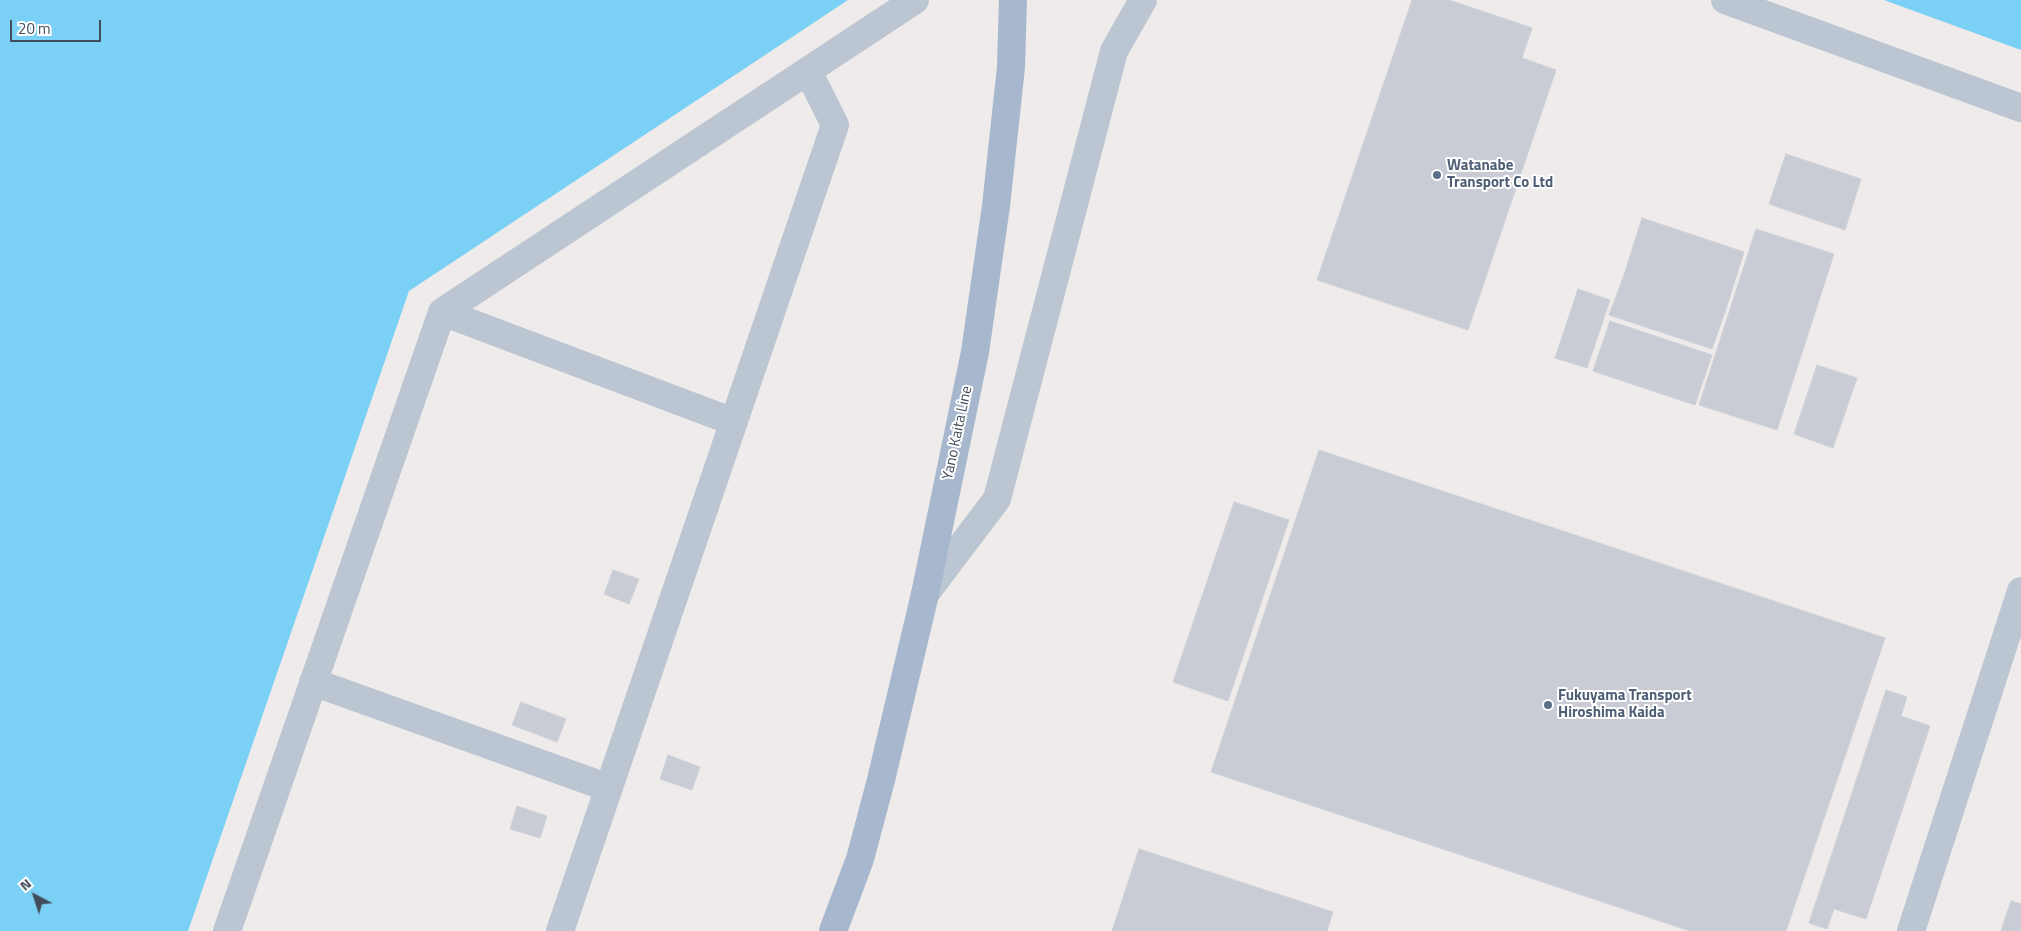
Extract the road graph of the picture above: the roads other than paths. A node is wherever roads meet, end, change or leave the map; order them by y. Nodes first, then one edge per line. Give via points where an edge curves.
1 (915, 0) edge
2 (1013, 0) edge
3 (1143, 0) edge
4 (1725, 0) edge
5 (808, 71) junction
6 (2021, 108) edge
7 (442, 312) junction
8 (734, 422) junction
9 (2021, 591) edge
10 (925, 594) junction
11 (313, 682) junction
12 (609, 788) junction
13 (860, 859) junction
14 (227, 931) edge
15 (560, 931) edge
16 (833, 931) edge
17 (852, 931) edge
18 (1911, 931) edge

1 - 5 street
2 - 10 main road, Yano Kaita Line via 1010,67 996,206 975,352
3 - 10 street via 1114,51 997,499
4 - 6 street
5 - 7 street
5 - 8 street via 835,125
7 - 8 street
7 - 11 street
8 - 12 street
9 - 18 street
10 - 13 main road, Yano Kaita Line
11 - 12 street
11 - 14 street
12 - 15 street
13 - 16 main road, Yano Kaita Line
13 - 17 main road, Yano Kaita Line

